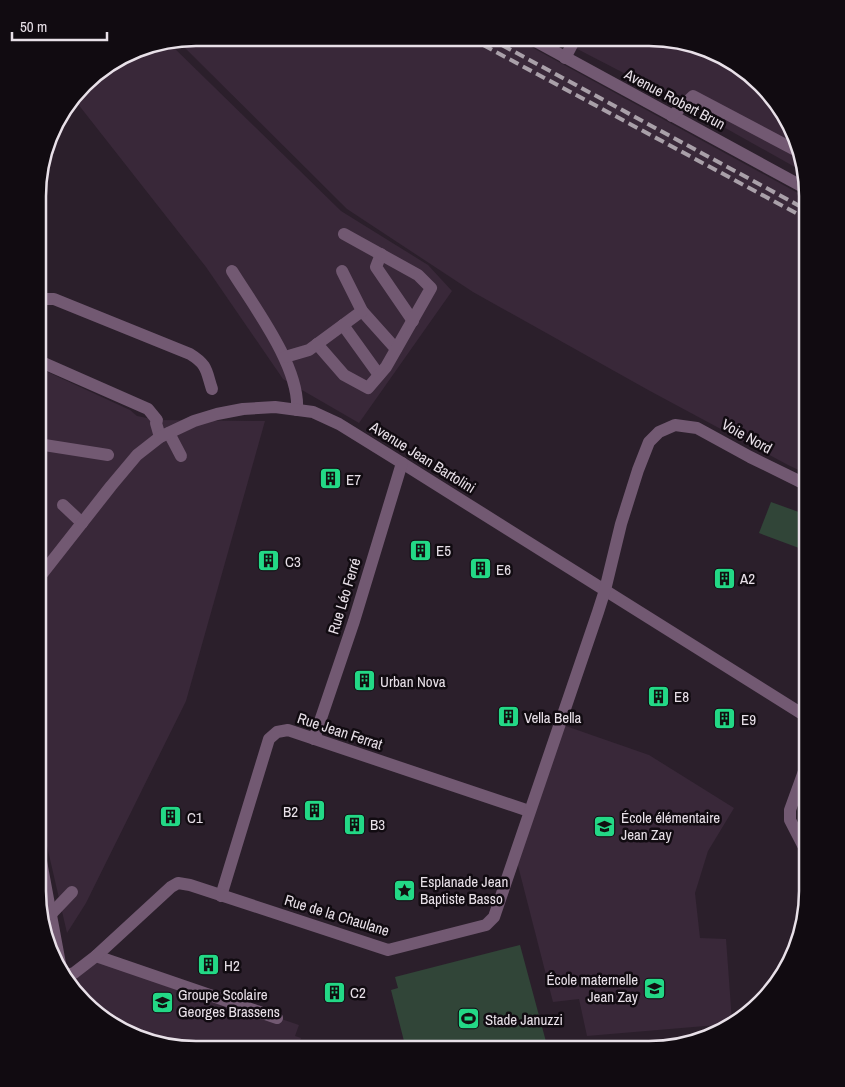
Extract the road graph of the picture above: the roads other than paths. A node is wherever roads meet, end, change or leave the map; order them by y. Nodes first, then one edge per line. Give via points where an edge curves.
1 (544, 46) edge
2 (571, 46) edge
3 (565, 58) junction
4 (672, 116) junction
5 (790, 147) edge
6 (798, 184) edge
7 (344, 234) dead end
8 (381, 254) junction
9 (342, 271) dead end
10 (232, 272) dead end
11 (46, 299) edge
12 (362, 311) junction
13 (413, 320) junction
14 (343, 325) junction
15 (317, 344) junction
16 (396, 349) junction
17 (285, 357) junction
18 (46, 364) edge
19 (379, 375) junction
20 (212, 389) dead end
21 (297, 410) junction
22 (669, 426) joint
23 (164, 435) junction
24 (46, 445) edge
25 (108, 455) dead end
26 (182, 456) dead end
27 (402, 463) junction
28 (799, 481) edge
29 (62, 505) dead end
30 (82, 523) junction
31 (46, 569) edge
32 (606, 590) junction
33 (798, 711) edge
34 (314, 739) junction
35 (798, 788) edge
36 (529, 811) junction
37 (798, 836) edge
38 (46, 887) edge
39 (72, 892) dead end
40 (220, 896) junction
41 (51, 914) junction
42 (56, 944) edge
43 (96, 956) junction
44 (72, 974) edge
45 (277, 1018) dead end

1 - 3 street, Avenue Robert Brun
2 - 3 street
3 - 4 street, Avenue Robert Brun
4 - 5 street via 694,96
4 - 6 street, Avenue Robert Brun
7 - 8 street
8 - 13 street via 376,267
8 - 13 street via 418,275 432,288
9 - 12 street
10 - 17 street
11 - 20 street via 54,299 190,354 201,360
12 - 14 street
12 - 16 street
13 - 16 street
14 - 15 street
14 - 19 street
15 - 17 street via 309,350
15 - 19 street via 344,375 368,388
16 - 19 street
17 - 21 street via 298,400
18 - 23 street via 148,409
21 - 23 street, Avenue Jean Bartolini via 275,407 243,409 194,421
21 - 27 street, Avenue Jean Bartolini via 313,412 339,424
22 - 28 street, Voie Nord via 697,428
22 - 32 street, Rue de la Chaulane via 649,442 621,524
23 - 26 street
23 - 30 street, Avenue Jean Bartolini via 137,456
24 - 25 street
27 - 32 street, Avenue Jean Bartolini
27 - 34 street, Rue Léo Ferré
29 - 30 street
30 - 31 street, Avenue Jean Bartolini
32 - 33 street, Avenue Jean Bartolini
32 - 36 street, Rue de la Chaulane
34 - 36 street, Rue Jean Ferrat
34 - 40 street, Rue Jean Ferrat via 288,730 277,732 270,739
35 - 37 street via 790,810 790,820
36 - 40 street, Rue de la Chaulane via 494,917 486,925 388,950
38 - 41 street
39 - 41 street
40 - 43 street, Rue de la Chaulane via 178,883
41 - 42 street
43 - 44 street, Rue de la Chaulane
43 - 45 street

